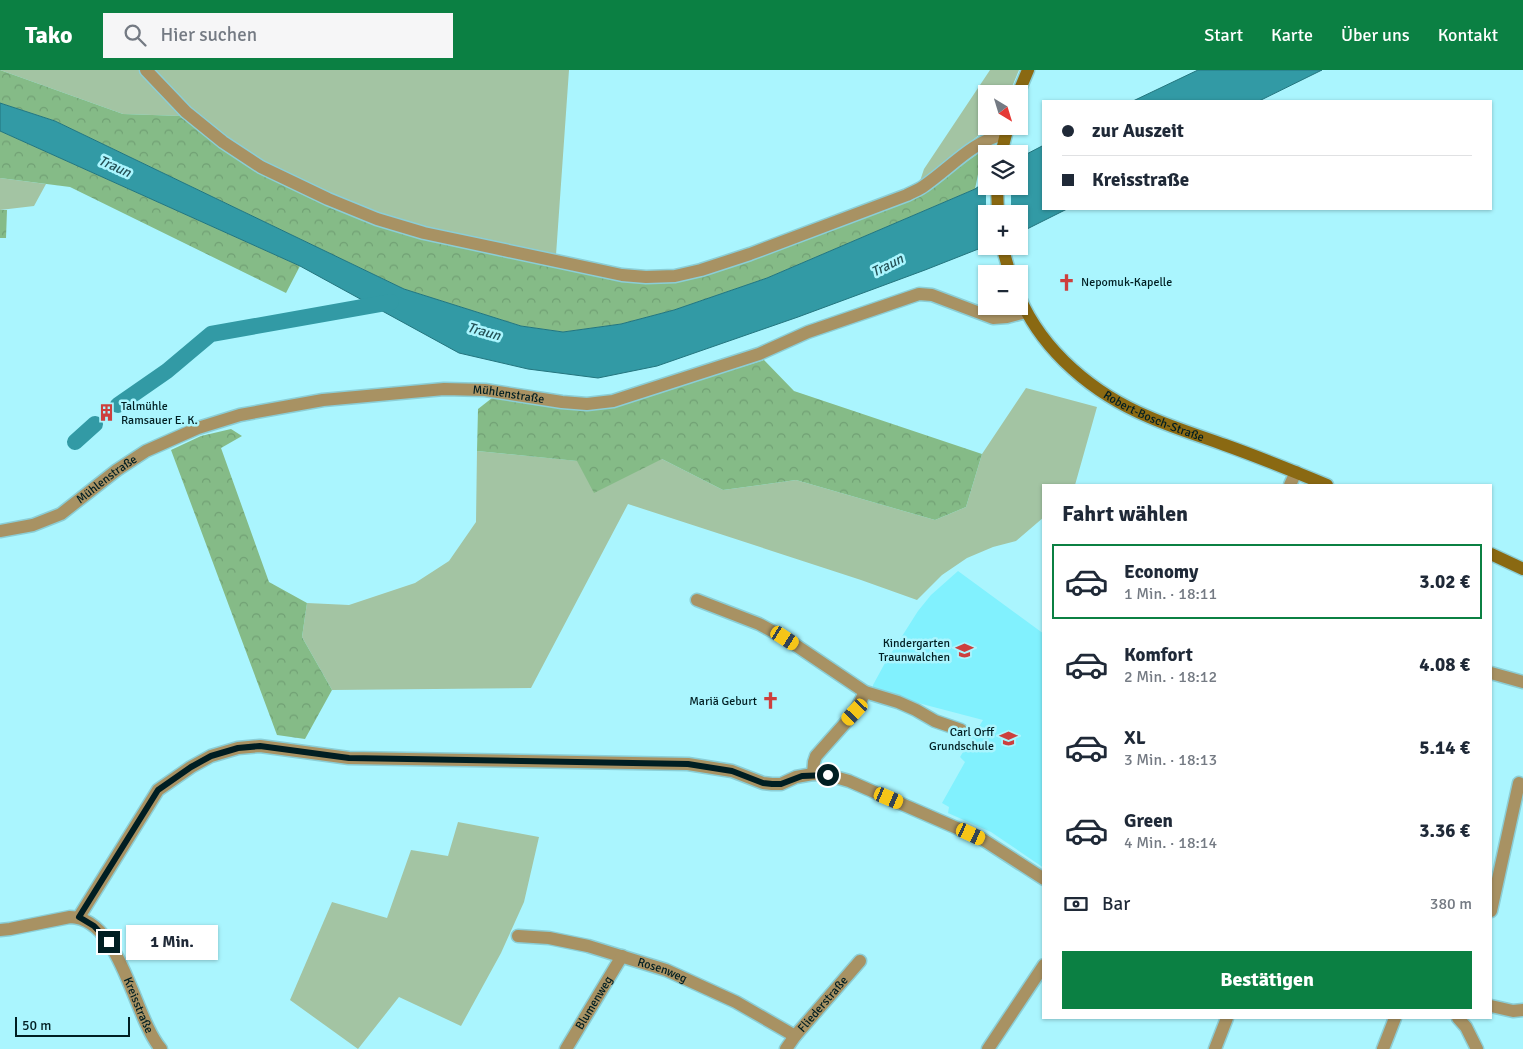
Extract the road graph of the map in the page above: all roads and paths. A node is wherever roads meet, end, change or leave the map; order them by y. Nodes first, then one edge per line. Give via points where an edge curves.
1 (146, 70) edge
2 (1028, 70) edge
3 (1022, 85) edge
4 (995, 135) edge
5 (978, 312) edge
6 (985, 315) edge
7 (1016, 315) edge
8 (1028, 315) edge
9 (1296, 472) junction
10 (1290, 484) edge
11 (1325, 484) edge
12 (0, 531) edge
13 (1492, 554) edge
14 (1523, 569) edge
15 (697, 600) dead end
16 (1492, 673) edge
17 (1523, 682) edge
18 (865, 692) junction
19 (961, 730) dead end
20 (813, 774) junction
21 (1518, 783) dead end
22 (1042, 878) edge
23 (1492, 906) edge
24 (79, 917) junction
25 (0, 930) edge
26 (518, 936) dead end
27 (622, 956) junction
28 (860, 961) dead end
29 (1042, 968) edge
30 (1492, 1006) edge
31 (1523, 1010) edge
32 (1227, 1019) edge
33 (1396, 1019) edge
34 (1459, 1019) edge
35 (795, 1036) junction
36 (161, 1049) edge
37 (566, 1049) edge
38 (786, 1049) edge
39 (988, 1049) edge
40 (1215, 1049) edge
41 (1383, 1049) edge
42 (1477, 1049) edge

1 - 4 street via 186,112 223,142 261,167 328,200 424,233 622,276 675,276 701,270 907,195 923,187 977,144
2 - 3 main road
5 - 12 street, Mühlenstraße via 932,295 919,294 808,332 759,354 613,401 587,404 485,390 444,389 323,400 240,415 198,428 146,451 61,514 33,525
6 - 7 street, Mühlenstraße via 993,318
8 - 9 main road, Robert-Bosch-Straße via 1066,363 1095,388 1125,406
9 - 10 street
9 - 11 main road, Robert-Bosch-Straße
13 - 14 main road
15 - 18 street via 759,624 785,638
16 - 17 street
18 - 19 street via 898,702 935,722
18 - 20 street via 855,712 816,756
20 - 22 street via 849,781 959,828
20 - 24 street via 772,784 732,771 688,764 349,758 260,746 238,748 211,756 158,790
21 - 23 street
24 - 25 street
24 - 36 street, Kreisstraße via 94,926 112,948 151,1036
26 - 27 street, Rosenweg via 549,938
27 - 35 street, Rosenweg via 666,970 736,1002
27 - 37 street, Blumenweg
28 - 35 street, Fliederstraße
29 - 39 street
30 - 31 street
32 - 40 street
33 - 41 street
34 - 42 street
35 - 38 street, Fliederstraße

